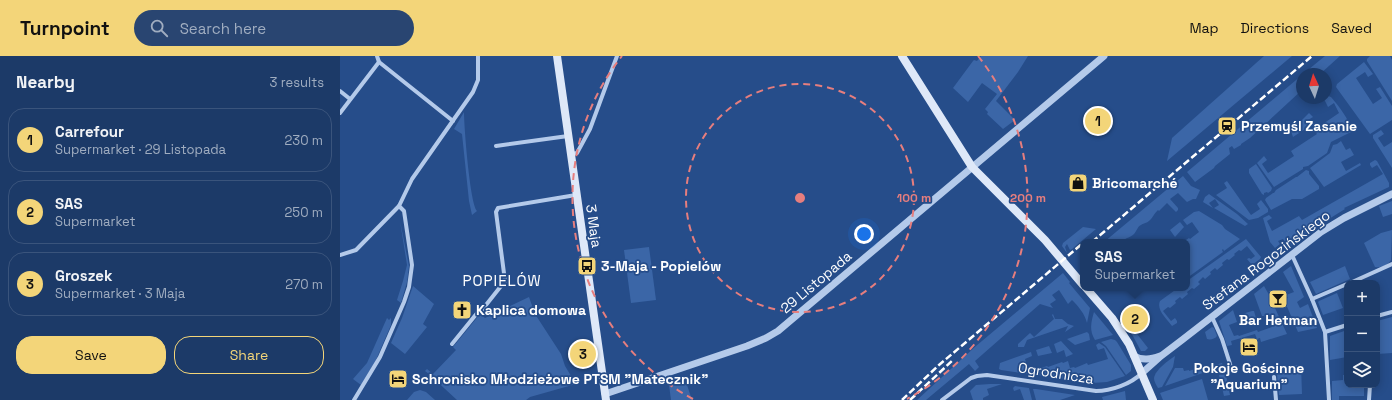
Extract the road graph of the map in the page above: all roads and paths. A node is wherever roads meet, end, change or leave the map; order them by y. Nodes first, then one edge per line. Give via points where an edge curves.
1 (377, 56) edge
2 (478, 56) edge
3 (556, 56) edge
4 (617, 56) edge
5 (902, 56) edge
6 (1104, 56) edge
7 (379, 62) junction
8 (340, 90) edge
9 (350, 98) junction
10 (340, 112) edge
11 (453, 121) junction
12 (568, 136) junction
13 (496, 146) dead end
14 (571, 154) junction
15 (972, 167) junction
16 (1392, 194) edge
17 (576, 195) junction
18 (399, 206) junction
19 (340, 255) edge
20 (1292, 255) junction
21 (1392, 264) edge
22 (1357, 280) edge
23 (1080, 281) edge
24 (1344, 285) edge
25 (1089, 291) edge
26 (1312, 299) junction
27 (1392, 312) edge
28 (1380, 315) edge
29 (1212, 317) junction
30 (1344, 326) edge
31 (1325, 332) junction
32 (452, 344) dead end
33 (1134, 356) junction
34 (1161, 356) junction
35 (1231, 367) dead end
36 (1142, 373) junction
37 (1274, 377) dead end
38 (1370, 388) edge
39 (605, 397) edge
40 (354, 400) edge
41 (942, 400) edge
42 (1153, 400) edge
43 (1276, 400) edge
44 (1329, 400) edge
45 (1369, 400) edge

1 - 7 street
2 - 11 street via 479,72 476,86
3 - 12 main road, 3 Maja
4 - 14 street via 590,129 577,153
5 - 15 main road
6 - 15 street, 29 Listopada
7 - 9 street
7 - 11 street
8 - 9 street
9 - 10 street
11 - 18 street via 412,179
12 - 13 street
12 - 14 main road, 3 Maja
14 - 17 main road, 3 Maja
15 - 23 main road via 1037,231
15 - 39 street, 29 Listopada via 772,335
16 - 20 street, Stefana Rogozińskiego via 1321,232
17 - 32 street via 498,208 496,212 505,281
17 - 39 main road, 3 Maja
18 - 19 street via 356,250
18 - 40 street via 404,211 412,265 409,287 380,356
20 - 26 street
20 - 29 street, Stefana Rogozińskiego
21 - 22 street
24 - 26 street
25 - 33 main road via 1112,318
26 - 31 street
27 - 28 street
29 - 34 street, Stefana Rogozińskiego
29 - 35 street
30 - 31 street
31 - 44 street
33 - 34 street, Stefana Rogozińskiego via 1148,360
33 - 36 main road
34 - 36 street, Stefana Rogozińskiego
36 - 41 street, Ogrodnicza via 1119,386 1101,391 987,375 977,376
36 - 42 main road
37 - 43 street
38 - 45 street

